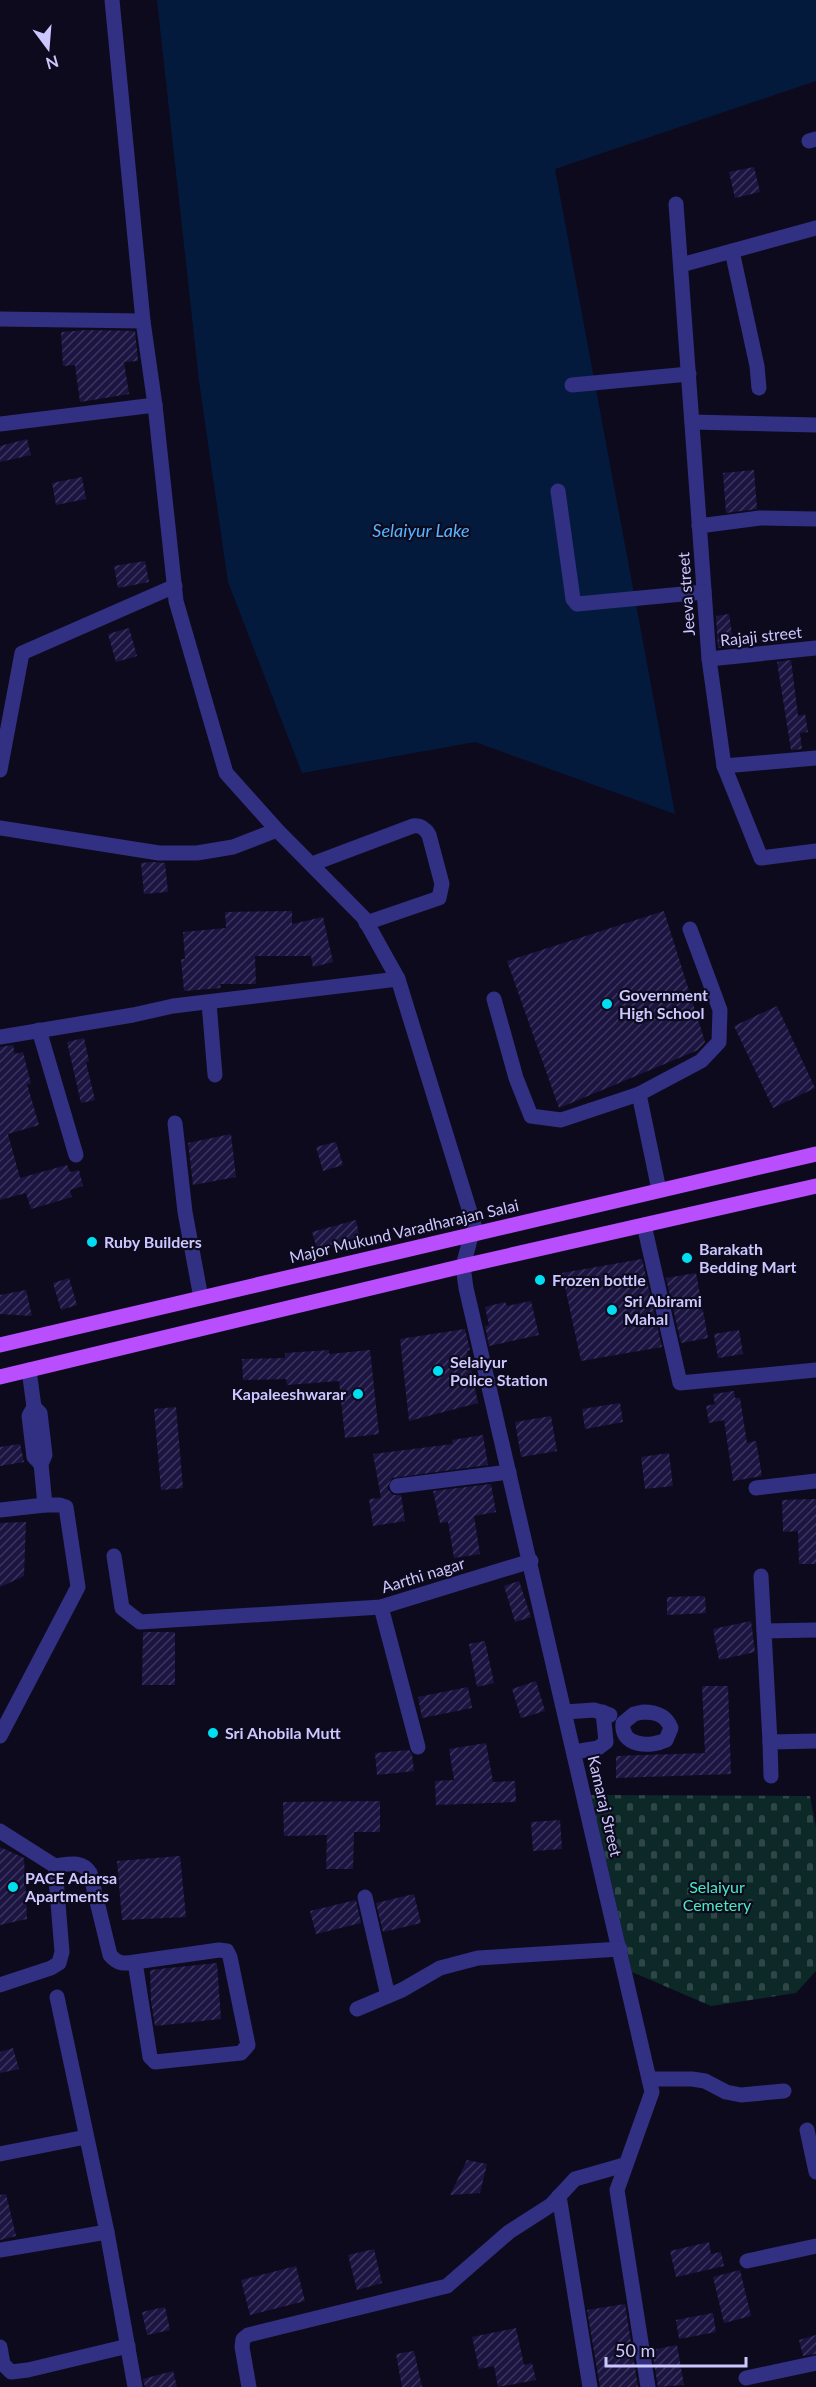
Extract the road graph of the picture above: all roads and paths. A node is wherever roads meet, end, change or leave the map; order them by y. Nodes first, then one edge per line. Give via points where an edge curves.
1 (112, 0) edge
2 (676, 204) dead end
3 (816, 228) edge
4 (732, 251) junction
5 (681, 265) junction
6 (0, 319) edge
7 (143, 321) junction
8 (689, 374) junction
9 (572, 385) dead end
10 (759, 388) dead end
11 (155, 405) junction
12 (692, 422) junction
13 (0, 424) edge
14 (816, 425) edge
15 (558, 491) dead end
16 (816, 519) edge
17 (699, 526) junction
18 (175, 586) junction
19 (704, 592) junction
20 (816, 648) edge
21 (709, 659) junction
22 (816, 758) edge
23 (724, 766) junction
24 (0, 770) edge
25 (0, 828) edge
26 (281, 833) junction
27 (816, 851) edge
28 (312, 864) junction
29 (366, 923) junction
30 (690, 929) dead end
31 (398, 979) junction
32 (494, 999) dead end
33 (209, 1003) junction
34 (39, 1030) junction
35 (0, 1037) edge
36 (215, 1075) dead end
37 (639, 1094) junction
38 (175, 1124) dead end
39 (816, 1154) edge
40 (76, 1155) dead end
41 (816, 1186) edge
42 (659, 1190) junction
43 (644, 1225) junction
44 (473, 1233) junction
45 (463, 1266) junction
46 (201, 1298) junction
47 (0, 1345) edge
48 (29, 1370) junction
49 (816, 1370) edge
50 (0, 1377) edge
51 (510, 1472) junction
52 (816, 1481) edge
53 (397, 1486) dead end
54 (756, 1488) dead end
55 (45, 1505) junction
56 (0, 1510) edge
57 (114, 1556) dead end
58 (531, 1561) junction
59 (761, 1576) dead end
60 (381, 1608) junction
61 (816, 1630) edge
62 (764, 1631) junction
63 (565, 1712) junction
64 (603, 1712) junction
65 (623, 1722) dead end
66 (0, 1736) edge
67 (816, 1741) edge
68 (770, 1742) junction
69 (418, 1747) dead end
70 (574, 1752) junction
71 (771, 1776) dead end
72 (0, 1831) edge
73 (55, 1866) junction
74 (365, 1897) dead end
75 (620, 1949) junction
76 (135, 1962) junction
77 (0, 1985) edge
78 (388, 1996) junction
79 (57, 1997) dead end
80 (357, 2009) dead end
81 (650, 2079) junction
82 (784, 2091) dead end
83 (807, 2130) dead end
84 (86, 2137) junction
85 (0, 2154) edge
86 (624, 2165) junction
87 (816, 2172) edge
88 (560, 2196) junction
89 (107, 2232) junction
90 (816, 2246) edge
91 (0, 2250) edge
92 (747, 2261) dead end
93 (128, 2346) junction
94 (0, 2347) edge
95 (816, 2363) edge
96 (746, 2378) dead end
97 (135, 2387) edge
98 (249, 2387) edge
99 (590, 2387) edge
100 (648, 2387) edge

1 - 7 street
2 - 5 street, Jeeva street
3 - 4 street
4 - 5 street
4 - 10 street
5 - 8 street, Jeeva street
6 - 7 street
7 - 11 street
8 - 9 street
8 - 12 street, Jeeva street
11 - 13 street
11 - 18 street
12 - 14 street
12 - 17 street, Jeeva street
15 - 19 street via 573,600 577,603
16 - 17 street via 760,518
17 - 19 street, Jeeva street
18 - 24 street via 22,653
18 - 26 street via 226,773
19 - 21 street, Jeeva street
20 - 21 street, Rajaji street
21 - 23 street, Jeeva street
22 - 23 street
23 - 27 street, Jeeva street via 761,858
25 - 26 street via 159,853 197,853
26 - 28 street
28 - 29 street
28 - 29 street via 413,826 425,829 442,884 439,898
29 - 31 street
30 - 37 street via 720,1010 719,1042 701,1061
31 - 33 street
31 - 44 street via 472,1218
32 - 37 street via 531,1116 561,1120
33 - 34 street
33 - 36 street
34 - 35 street
34 - 40 street
37 - 42 street
38 - 46 street via 185,1212
39 - 42 main road, Major Mukund Varadharajan Salai
41 - 43 main road
42 - 44 main road, Major Mukund Varadharajan Salai
43 - 45 main road
43 - 49 street via 680,1383
44 - 45 street, Kamaraj Street
44 - 46 main road, Major Mukund Varadharajan Salai
45 - 48 main road
45 - 51 street, Kamaraj Street
46 - 47 main road, Major Mukund Varadharajan Salai
48 - 50 main road
48 - 55 street via 34,1407 29,1416 34,1457 41,1464
51 - 53 street
51 - 58 street, Kamaraj Street
52 - 54 street
55 - 56 street
55 - 66 street via 66,1507 78,1587
57 - 60 street, Aarthi nagar via 122,1608 140,1622
58 - 60 street, Aarthi nagar
58 - 63 street, Kamaraj Street
59 - 62 street
60 - 69 street
61 - 62 street
62 - 68 street
63 - 64 street
63 - 70 street, Kamaraj Street
64 - 65 street
64 - 70 street via 606,1742 598,1748
67 - 68 street
68 - 71 street
70 - 75 street, Kamaraj Street
72 - 73 street
73 - 76 street via 86,1866 110,1955 123,1964
73 - 77 street via 62,1952 59,1963
74 - 78 street
75 - 78 street via 478,1958 440,1968
75 - 81 street, Kamaraj Street
76 - 76 street via 227,1951 248,2045 244,2051 155,2062 150,2057
78 - 80 street
79 - 84 street
81 - 82 street via 705,2081 741,2096
81 - 86 street, Kamaraj Street via 652,2092
83 - 87 street
84 - 85 street
84 - 89 street
86 - 88 street via 574,2179
86 - 100 street, Kamaraj Street via 617,2190
88 - 98 street via 508,2232 447,2286 248,2335 242,2347
88 - 99 street
89 - 91 street
89 - 93 street
90 - 92 street
93 - 94 street via 11,2372 3,2364
93 - 97 street
95 - 96 street

